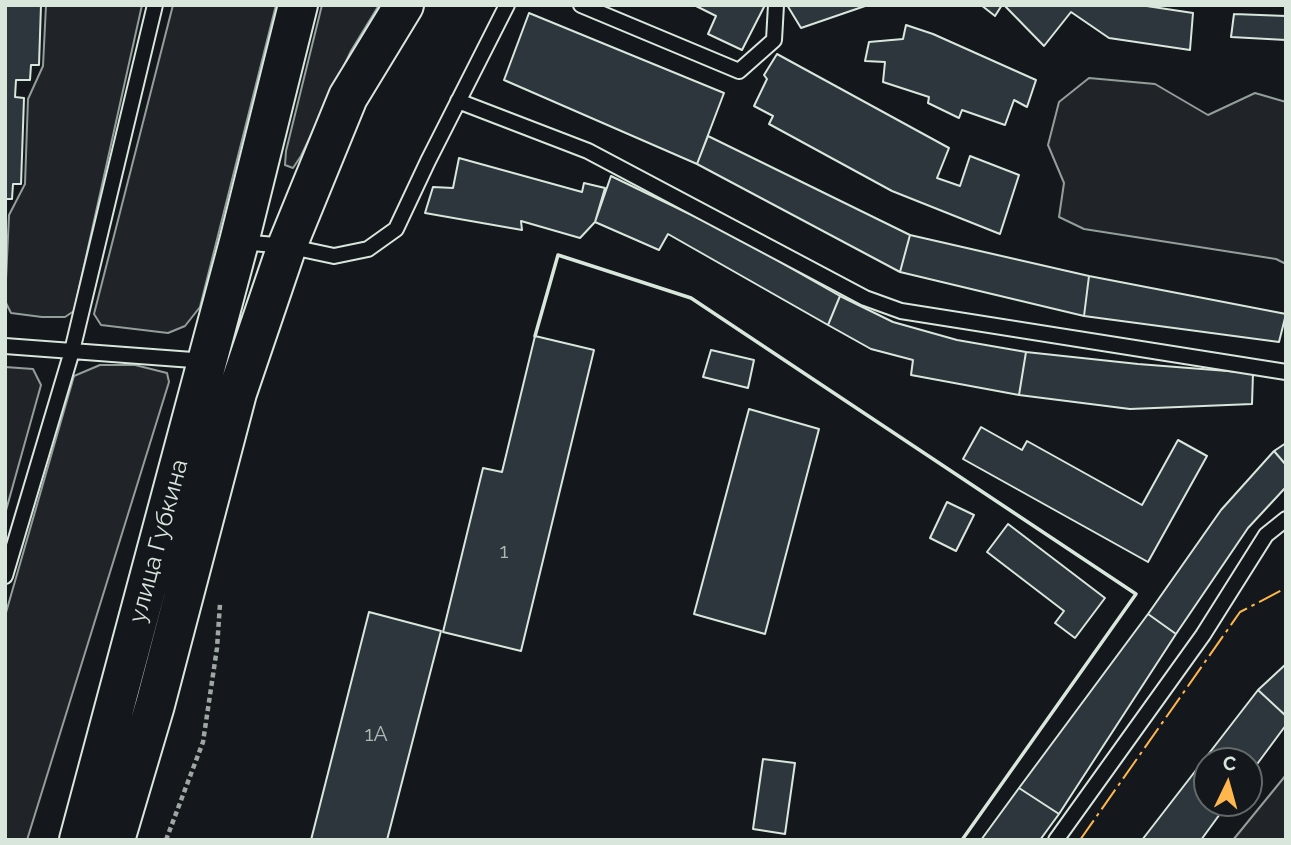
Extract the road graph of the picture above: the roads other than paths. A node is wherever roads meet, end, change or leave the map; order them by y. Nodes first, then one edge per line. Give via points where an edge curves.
1 (155, 5) edge
2 (298, 5) edge
3 (404, 5) edge
4 (507, 5) edge
5 (581, 5) edge
6 (776, 5) edge
7 (458, 101) junction
8 (239, 242) junction
9 (287, 246) junction
10 (5, 346) edge
11 (72, 351) junction
12 (207, 361) junction
13 (1286, 372) edge
14 (1286, 519) edge
15 (5, 576) edge
16 (79, 840) edge
17 (116, 840) edge
18 (1056, 840) edge

1 - 11 lane
2 - 8 main road, улица Губкина
3 - 9 main road, улица Губкина via 348,97
4 - 7 lane
5 - 6 lane via 739,71 774,40
7 - 9 lane via 396,229 368,248 334,256
7 - 13 lane via 588,150 865,298 901,311
8 - 9 lane
8 - 12 main road, улица Губкина
9 - 17 main road, улица Губкина via 237,393
10 - 11 lane
11 - 12 lane
11 - 15 lane
12 - 16 main road, улица Губкина
14 - 18 lane via 1266,536 1203,635

